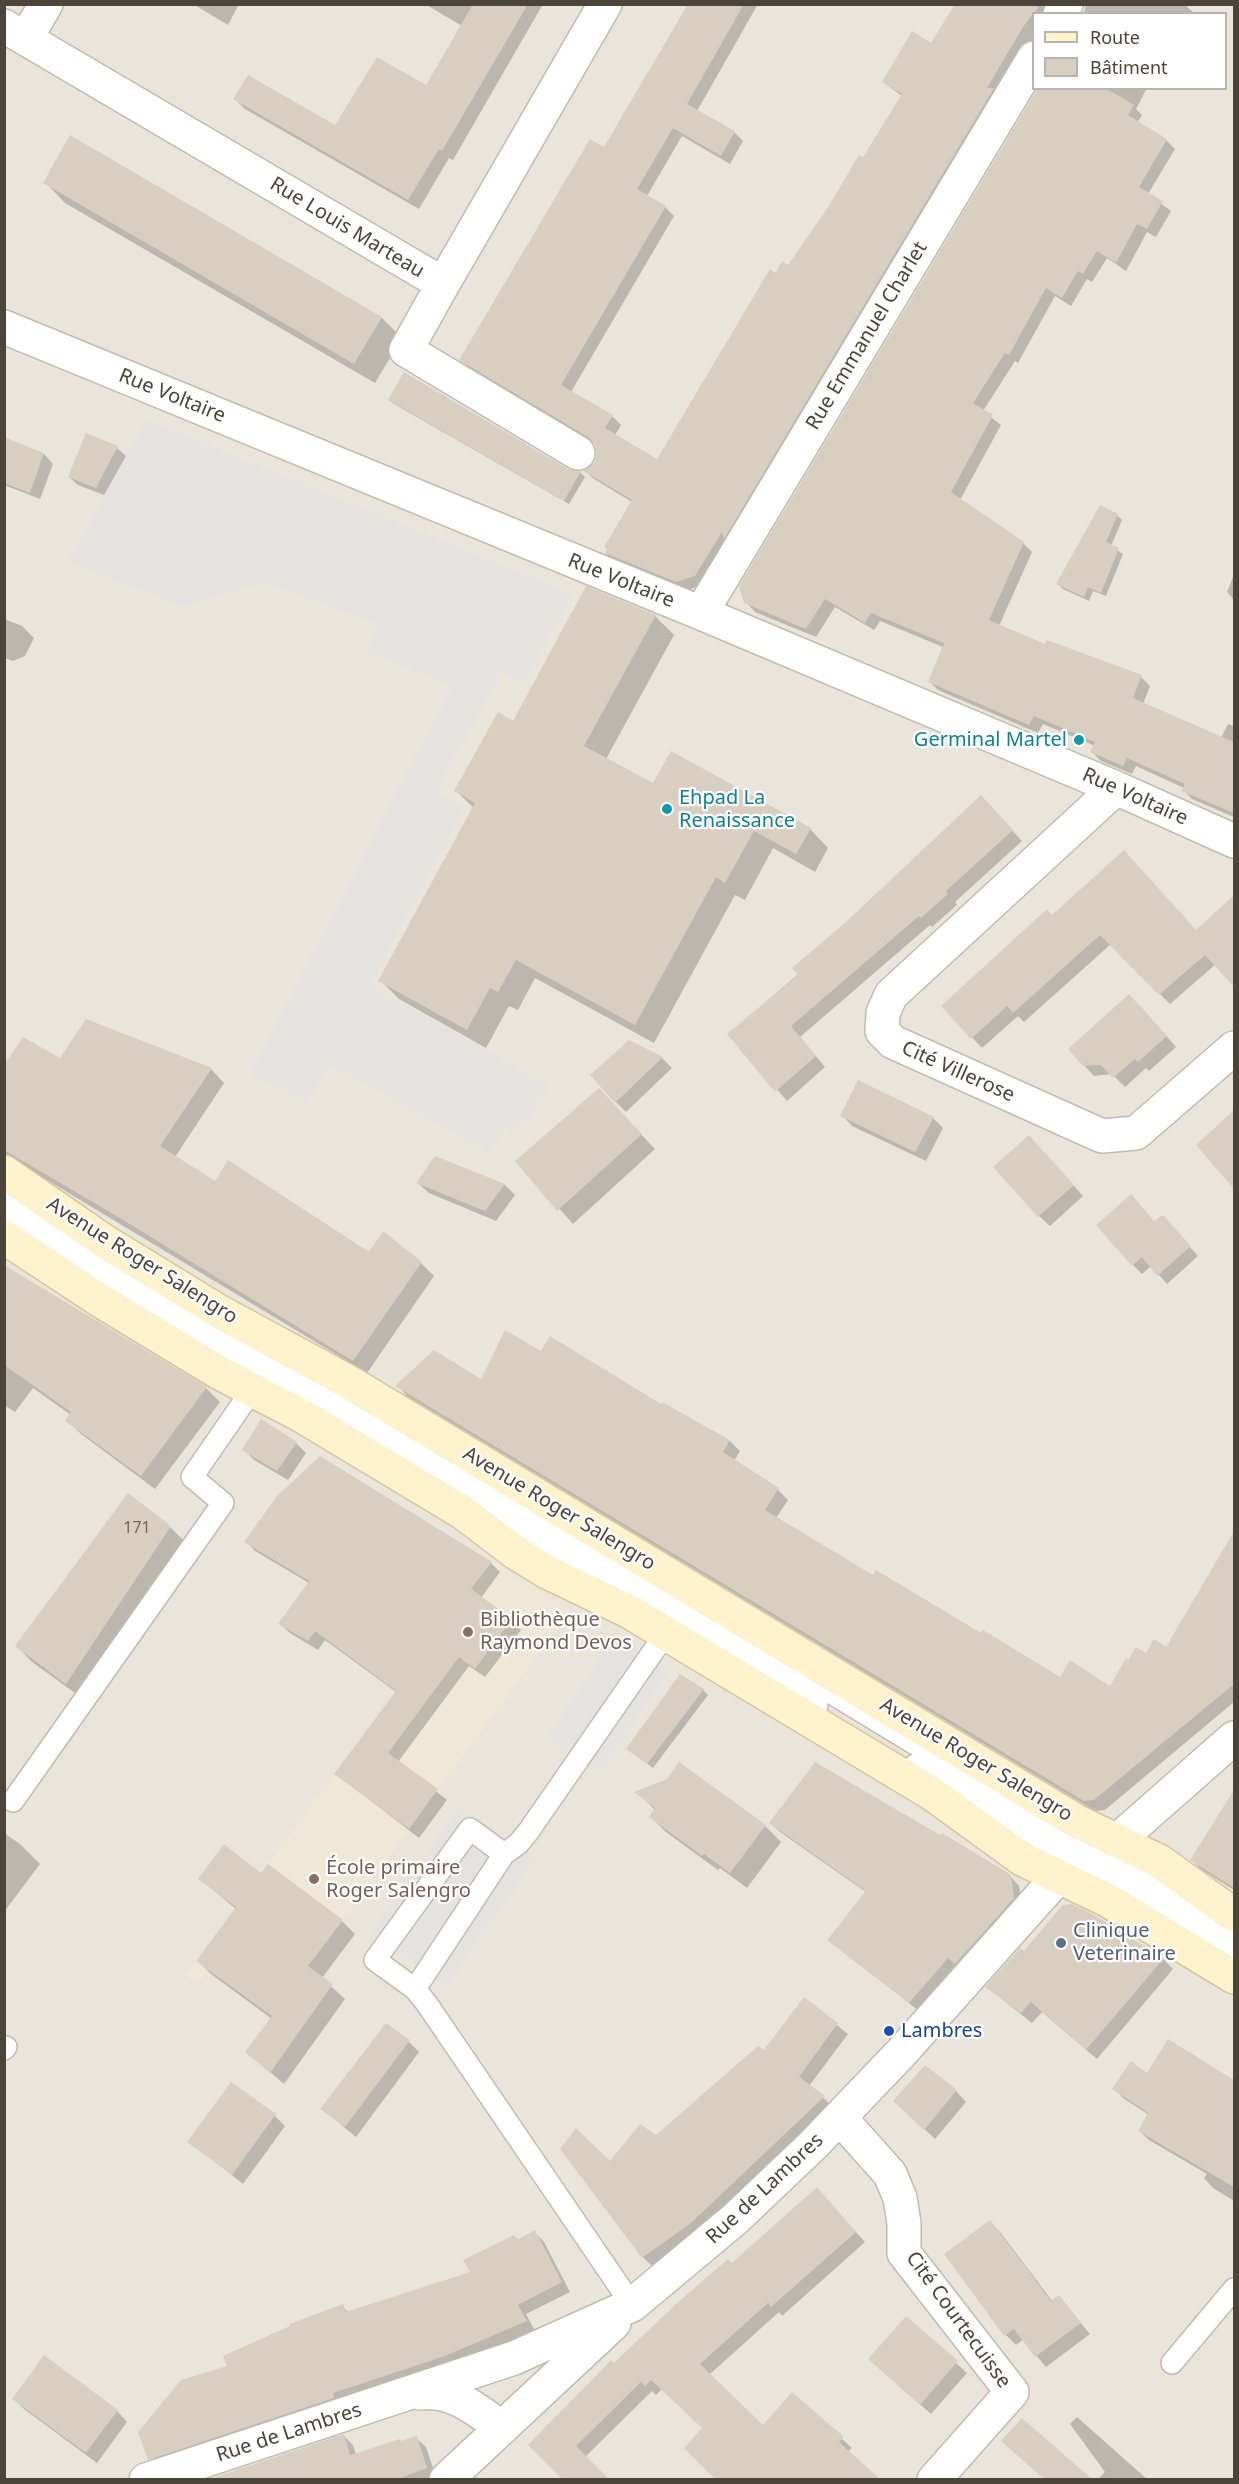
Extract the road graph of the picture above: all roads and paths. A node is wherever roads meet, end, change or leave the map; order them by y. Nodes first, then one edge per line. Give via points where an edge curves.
1 (46, 4) edge
2 (605, 4) edge
3 (15, 32) edge
4 (1032, 61) edge
5 (443, 284) junction
6 (4, 327) edge
7 (578, 453) dead end
8 (701, 613) junction
9 (1116, 788) junction
10 (1234, 842) edge
11 (1234, 1048) edge
12 (4, 1172) edge
13 (4, 1195) edge
14 (4, 1213) edge
15 (4, 1237) edge
16 (252, 1390) junction
17 (666, 1633) junction
18 (1234, 1738) edge
19 (13, 1801) dead end
20 (504, 1854) junction
21 (1088, 1858) junction
22 (1234, 1915) edge
23 (1234, 1937) edge
24 (1234, 1957) edge
25 (1234, 1977) edge
26 (415, 1989) junction
27 (840, 2118) junction
28 (1234, 2289) edge
29 (632, 2306) junction
30 (1172, 2363) dead end
31 (398, 2398) junction
32 (502, 2428) junction
33 (146, 2480) edge
34 (446, 2480) edge
35 (934, 2480) edge

1 - 3 street
2 - 5 street, Rue Louis Marteau
3 - 5 street, Rue Louis Marteau
4 - 8 street, Rue Emmanuel Charlet
5 - 7 street via 406,350
6 - 8 street, Rue Voltaire
8 - 9 street, Rue Voltaire
9 - 10 street, Rue Voltaire
9 - 11 street, Cité Villerose via 891,995 883,1013 882,1030 893,1042 1102,1136 1136,1133
12 - 21 main road, Avenue Roger Salengro via 104,1241 220,1312 340,1377 1057,1810
13 - 21 lane via 187,1315 374,1419
14 - 21 lane via 101,1280 229,1358 327,1408 888,1749
15 - 16 main road via 101,1301
16 - 17 main road via 462,1512 547,1572
16 - 19 lane via 192,1477 223,1503
17 - 20 lane via 528,1832
17 - 21 main road via 931,1793 1028,1862
18 - 21 street, Rue de Lambres
20 - 26 lane
20 - 26 lane via 470,1829 375,1960
21 - 22 main road via 1159,1861
21 - 23 lane
21 - 24 lane
21 - 25 main road via 1108,1901
21 - 27 street, Rue de Lambres
26 - 29 lane
27 - 29 street, Rue de Lambres via 772,2186
27 - 35 street, Cité Courtecuisse via 890,2174 900,2198 904,2253 1012,2392
28 - 30 lane
29 - 31 street, Rue de Lambres via 514,2358
29 - 32 street
31 - 32 street, Rue de Lambres via 429,2392 446,2394 462,2400
31 - 33 street, Rue de Lambres
32 - 34 street

